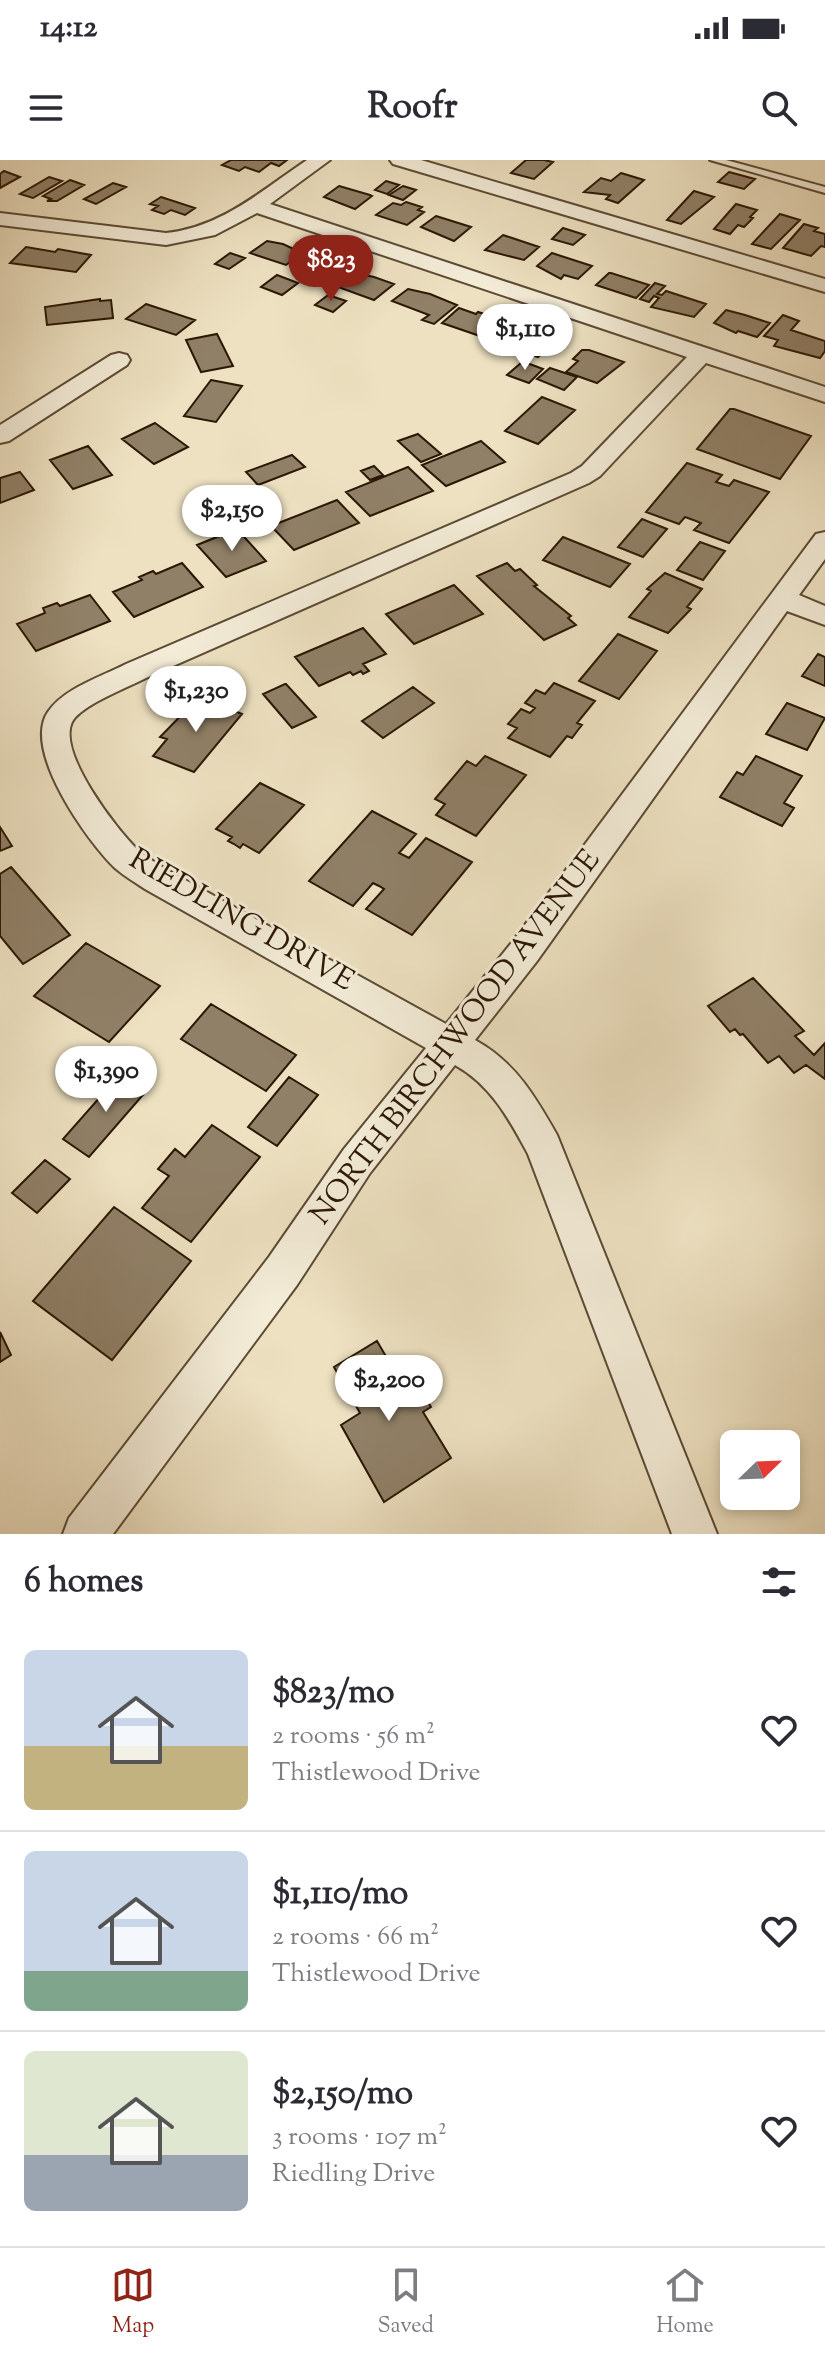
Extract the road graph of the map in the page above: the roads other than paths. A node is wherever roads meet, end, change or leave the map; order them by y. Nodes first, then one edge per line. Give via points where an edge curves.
1 (320, 160) edge
2 (400, 160) edge
3 (715, 160) edge
4 (825, 190) edge
5 (253, 205) junction
6 (0, 219) edge
7 (825, 286) edge
8 (702, 354) junction
9 (119, 360) dead end
10 (825, 395) edge
11 (0, 436) edge
12 (825, 540) edge
13 (782, 599) junction
14 (825, 616) edge
15 (450, 1045) junction
16 (85, 1534) edge
17 (695, 1534) edge

1 - 5 street
2 - 7 street
3 - 4 lane
5 - 6 street via 213,231 188,238
5 - 8 street
8 - 10 street
8 - 15 street, RIEDLING DRIVE via 580,478 136,671 67,710 54,731 68,774 128,859
9 - 11 street
12 - 13 street, NORTH BIRCHWOOD AVENUE
13 - 14 street
13 - 15 street, NORTH BIRCHWOOD AVENUE via 525,951
15 - 16 street, NORTH BIRCHWOOD AVENUE via 357,1161 283,1271
15 - 17 street, RIEDLING DRIVE via 496,1074 544,1147

